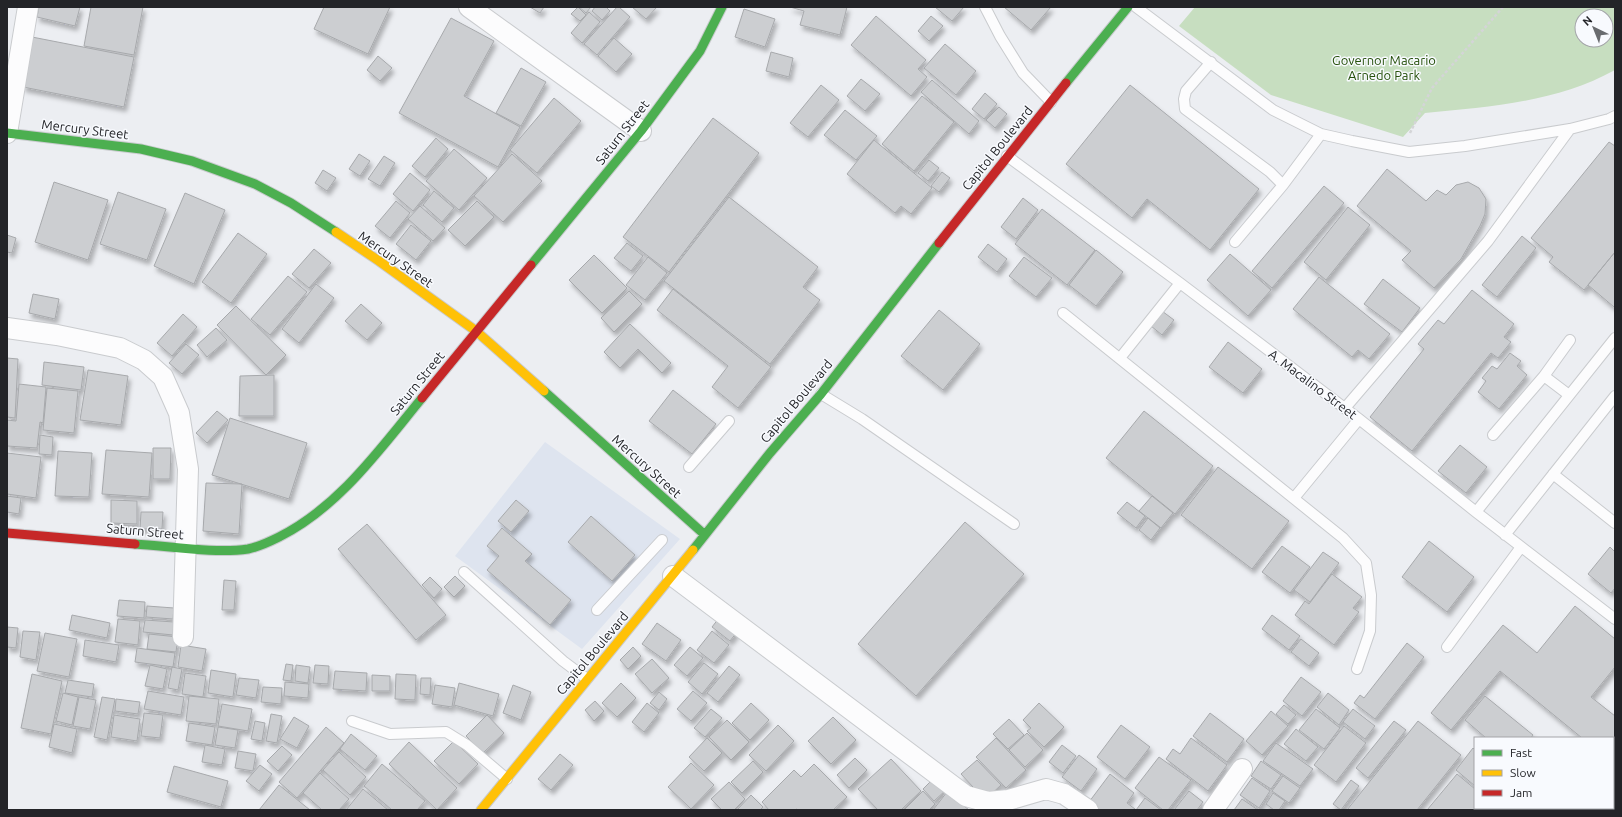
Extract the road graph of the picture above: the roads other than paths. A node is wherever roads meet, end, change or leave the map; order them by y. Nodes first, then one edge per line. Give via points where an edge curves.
1 (28, 7) edge
2 (469, 7) edge
3 (722, 7) edge
4 (985, 7) edge
5 (1128, 7) edge
6 (1136, 7) edge
7 (1210, 62) junction
8 (1051, 102) junction
9 (1613, 120) edge
10 (1570, 129) junction
11 (640, 131) junction
12 (7, 133) edge
13 (1321, 134) junction
14 (1007, 156) junction
15 (1283, 185) junction
16 (1235, 242) dead end
17 (1180, 283) junction
18 (1063, 313) dead end
19 (7, 328) edge
20 (476, 331) junction
21 (1615, 338) edge
22 (1570, 340) dead end
23 (1120, 358) junction
24 (1544, 376) junction
25 (821, 394) junction
26 (1569, 395) junction
27 (1615, 396) edge
28 (1345, 408) junction
29 (1359, 418) junction
30 (729, 421) dead end
31 (1493, 435) dead end
32 (689, 467) dead end
33 (1553, 474) junction
34 (1294, 498) junction
35 (1476, 512) junction
36 (1014, 524) dead end
37 (1615, 524) edge
38 (7, 533) edge
39 (1505, 534) junction
40 (705, 535) junction
41 (662, 540) dead end
42 (1521, 546) junction
43 (184, 548) junction
44 (464, 572) dead end
45 (673, 576) junction
46 (597, 610) dead end
47 (1615, 619) edge
48 (183, 637) dead end
49 (1447, 647) dead end
50 (1357, 669) dead end
51 (586, 679) junction
52 (352, 721) dead end
53 (1242, 770) dead end
54 (507, 779) junction
55 (481, 810) edge
56 (1088, 810) edge
57 (1213, 810) edge

1 - 12 street
2 - 11 street
3 - 11 street, Saturn Street via 700,51
4 - 8 lane via 1023,72
5 - 8 street, Capitol Boulevard
6 - 7 lane
7 - 13 lane via 1273,110
7 - 15 lane via 1186,91 1185,109 1270,172
8 - 14 street, Capitol Boulevard
9 - 10 lane
10 - 13 lane via 1409,152
10 - 28 lane via 1488,241
11 - 20 street, Saturn Street
12 - 20 street, Mercury Street via 141,149 192,161 255,184 291,203 373,257
13 - 15 lane
14 - 17 lane, A. Macalino Street
14 - 25 street, Capitol Boulevard
15 - 16 lane
17 - 23 lane
17 - 28 lane, A. Macalino Street
18 - 23 lane
19 - 43 street via 120,348 144,360 163,377 179,413 188,469
20 - 40 street, Mercury Street
20 - 43 street, Saturn Street via 362,471 324,508 294,531 255,548 226,551
21 - 26 lane
22 - 24 lane
23 - 34 lane
24 - 26 lane
24 - 31 lane
25 - 36 lane via 862,419
25 - 40 street, Capitol Boulevard
26 - 35 lane
27 - 33 lane
28 - 29 lane, A. Macalino Street
29 - 34 lane
29 - 35 lane, A. Macalino Street
30 - 32 lane
33 - 37 lane
33 - 39 lane
34 - 50 lane via 1343,538 1366,563 1371,595 1370,631
35 - 39 lane, A. Macalino Street
38 - 43 street, Saturn Street
39 - 42 lane, A. Macalino Street
40 - 45 street, Capitol Boulevard
41 - 46 lane
42 - 47 lane, A. Macalino Street
42 - 49 lane
43 - 48 street
44 - 51 lane
45 - 51 street, Capitol Boulevard
45 - 56 street via 966,796 988,802 1008,800 1046,789 1064,794
51 - 54 street, Capitol Boulevard
52 - 54 lane via 390,734 446,732 467,745
53 - 57 street
54 - 55 street, Capitol Boulevard

